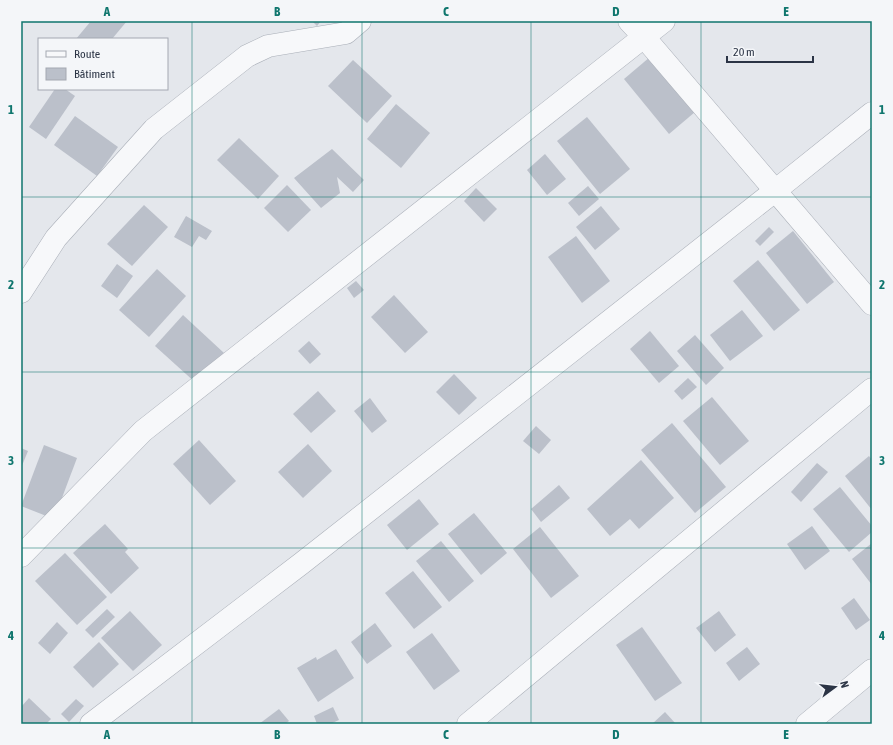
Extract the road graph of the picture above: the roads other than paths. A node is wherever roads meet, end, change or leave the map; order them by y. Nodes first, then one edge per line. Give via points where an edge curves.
1 (360, 21) edge
2 (629, 21) edge
3 (664, 21) edge
4 (644, 37) junction
5 (872, 113) edge
6 (776, 190) junction
7 (21, 292) edge
8 (872, 304) edge
9 (872, 389) edge
10 (21, 556) edge
11 (872, 670) edge
12 (91, 724) edge
13 (468, 724) edge
14 (807, 724) edge

1 - 7 street via 346,33 268,46 247,56 160,124 56,238
2 - 4 street
3 - 4 street
4 - 6 street
4 - 10 street via 143,431
5 - 6 street
6 - 8 street
6 - 12 street via 302,563
9 - 13 street
11 - 14 street

